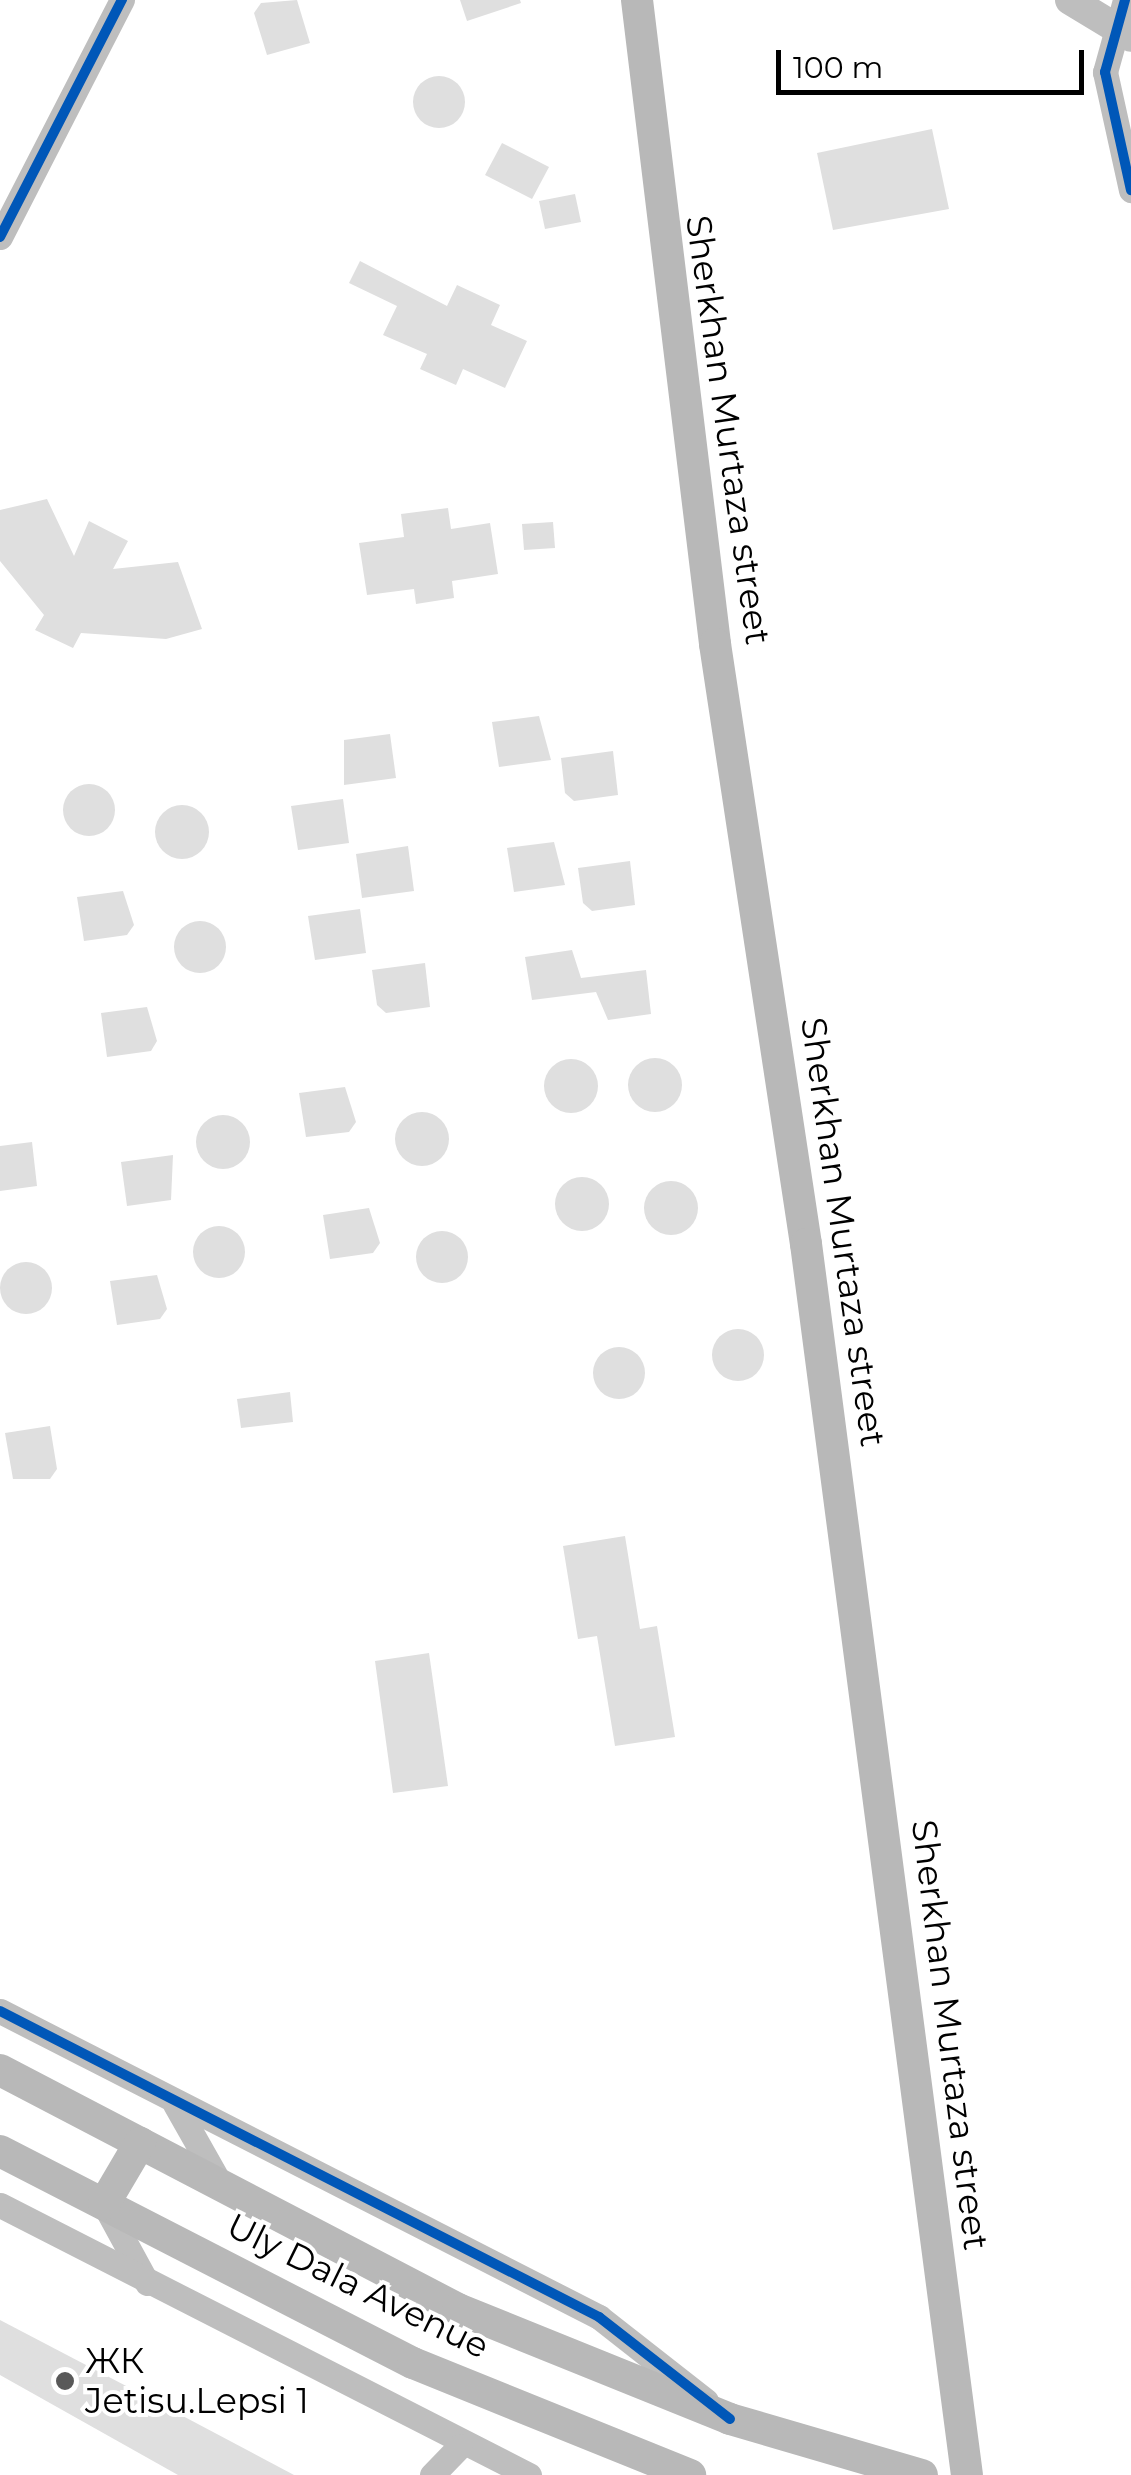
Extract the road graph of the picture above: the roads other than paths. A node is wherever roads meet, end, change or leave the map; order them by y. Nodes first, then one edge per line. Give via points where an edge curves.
1 (122, 0) edge
2 (637, 0) edge
3 (1070, 0) edge
4 (1123, 21) edge
5 (1131, 190) edge
6 (0, 237) edge
7 (0, 2012) edge
8 (0, 2070) edge
9 (175, 2104) junction
10 (140, 2144) junction
11 (0, 2151) edge
12 (222, 2187) junction
13 (0, 2204) edge
14 (104, 2204) junction
15 (147, 2284) junction
16 (730, 2420) junction
17 (460, 2446) junction
18 (432, 2475) edge
19 (529, 2475) edge
20 (690, 2475) edge
21 (922, 2475) edge
22 (967, 2475) edge

1 - 6 street
2 - 22 main road, Sherkhan Murtaza street via 710,607 809,1263
3 - 4 street
4 - 5 street via 1105,72
7 - 9 street
8 - 10 main road, Uly Dala Avenue
9 - 12 street
9 - 16 street via 599,2317
10 - 12 main road, Uly Dala Avenue
10 - 14 main road
11 - 14 main road, Uly Dala Avenue
12 - 16 main road, Uly Dala Avenue via 458,2308
13 - 15 street
14 - 15 street
14 - 20 main road, Uly Dala Avenue via 413,2363
15 - 17 street
16 - 21 main road, Uly Dala Avenue
17 - 18 street
17 - 19 street

